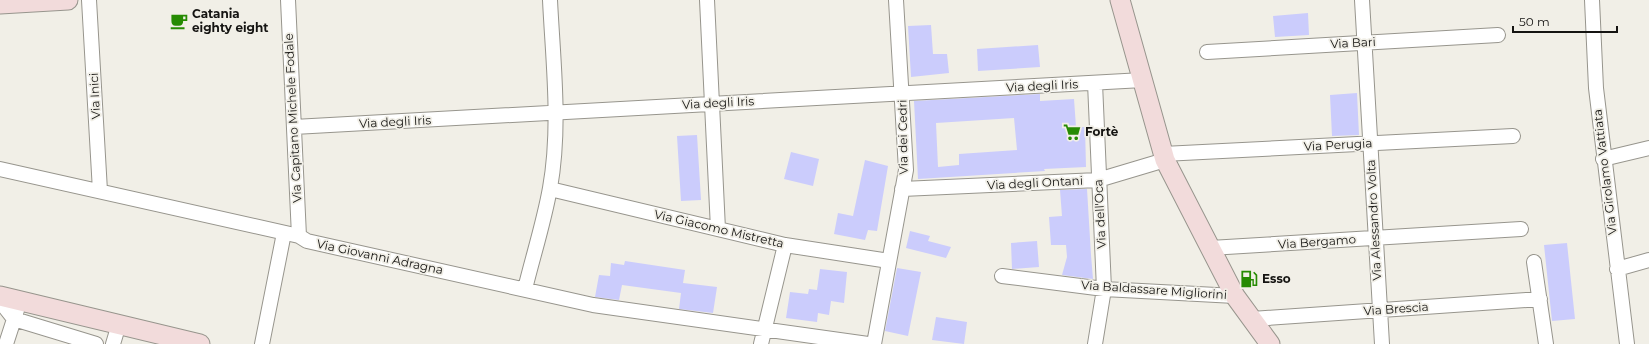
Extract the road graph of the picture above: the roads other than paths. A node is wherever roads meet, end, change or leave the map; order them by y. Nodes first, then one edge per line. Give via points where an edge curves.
1 (68, 0) edge
2 (89, 0) edge
3 (288, 0) edge
4 (550, 0) edge
5 (707, 0) edge
6 (896, 0) edge
7 (1120, 0) edge
8 (1362, 0) edge
9 (1592, 0) edge
10 (0, 4) edge
11 (1498, 35) dead end
12 (1365, 43) junction
13 (1207, 52) dead end
14 (1143, 80) junction
15 (1094, 83) junction
16 (902, 93) junction
17 (712, 103) junction
18 (556, 113) junction
19 (294, 128) junction
20 (1513, 136) dead end
21 (1370, 143) junction
22 (1649, 148) edge
23 (1164, 157) junction
24 (1604, 158) junction
25 (0, 169) edge
26 (1098, 180) junction
27 (550, 189) junction
28 (902, 189) junction
29 (100, 191) junction
30 (718, 229) junction
31 (1520, 229) dead end
32 (284, 232) junction
33 (299, 236) junction
34 (1376, 238) junction
35 (785, 245) junction
36 (1210, 248) junction
37 (1649, 260) edge
38 (889, 261) junction
39 (1534, 262) dead end
40 (1617, 269) junction
41 (1002, 276) dead end
42 (525, 289) junction
43 (1104, 289) junction
44 (0, 296) edge
45 (1235, 296) junction
46 (1540, 299) junction
47 (0, 301) edge
48 (20, 301) junction
49 (1380, 310) junction
50 (14, 319) junction
51 (1252, 319) junction
52 (119, 324) junction
53 (765, 329) junction
54 (816, 340) edge
55 (1266, 342) edge
56 (6, 344) edge
57 (96, 344) edge
58 (113, 344) edge
59 (200, 344) edge
60 (262, 344) edge
61 (761, 344) edge
62 (868, 344) edge
63 (874, 344) edge
64 (1095, 344) edge
65 (1382, 344) edge
66 (1546, 344) edge
67 (1627, 344) edge

1 - 10 main road
2 - 29 street, Via Inici
3 - 19 street, Via Capitano Michele Fodale
4 - 18 street
5 - 17 street
6 - 16 street, Via dei Cedri
7 - 14 main road
8 - 12 street, Via Alessandro Volta
9 - 24 street, Via Girolamo Vattiata via 1596,88
11 - 12 street, Via Bari
12 - 13 street, Via Bari
12 - 21 street, Via Alessandro Volta
14 - 15 street, Via degli Iris
14 - 23 main road
15 - 16 street, Via degli Iris
15 - 26 street, Via dell'Oca
16 - 17 street, Via degli Iris
16 - 28 street, Via dei Cedri via 906,170
17 - 18 street, Via degli Iris
17 - 30 street
18 - 19 street, Via degli Iris
18 - 27 street
19 - 33 street, Via Capitano Michele Fodale
20 - 21 street, Via Perugia
21 - 23 street, Via Perugia
21 - 34 street, Via Alessandro Volta
22 - 24 street
23 - 26 street, Via degli Ontani
23 - 36 main road
24 - 40 street, Via Girolamo Vattiata
25 - 29 street, Via Giovanni Adragna
26 - 28 street, Via degli Ontani
26 - 43 street, Via dell'Oca
27 - 30 street, Via Giacomo Mistretta
27 - 42 street
28 - 38 street, Via dei Cedri
29 - 32 street, Via Giovanni Adragna
30 - 35 street, Via Giacomo Mistretta
31 - 34 street, Via Bergamo
32 - 33 street, Via Giovanni Adragna
32 - 60 street
33 - 42 street, Via Giovanni Adragna via 307,241
34 - 36 street, Via Bergamo
34 - 49 street, Via Alessandro Volta
35 - 38 street, Via Giacomo Mistretta
35 - 53 street
36 - 45 main road
37 - 40 street
38 - 63 street, Via dei Cedri
39 - 46 street
40 - 67 street, Via Girolamo Vattiata
41 - 43 street, Via Baldassare Migliorini
42 - 53 street, Via Giovanni Adragna via 594,304
43 - 45 street, Via Baldassare Migliorini
43 - 64 street, Via dell'Oca
44 - 48 main road
45 - 51 main road
46 - 49 street, Via Brescia
46 - 66 street
47 - 50 street
48 - 50 street
48 - 52 main road
49 - 51 street, Via Brescia
49 - 65 street, Via Alessandro Volta
50 - 56 street
50 - 57 street
51 - 55 main road
52 - 58 street
52 - 59 main road
53 - 54 street, Via Giovanni Adragna
53 - 61 street
54 - 62 street, Via Giovanni Adragna

